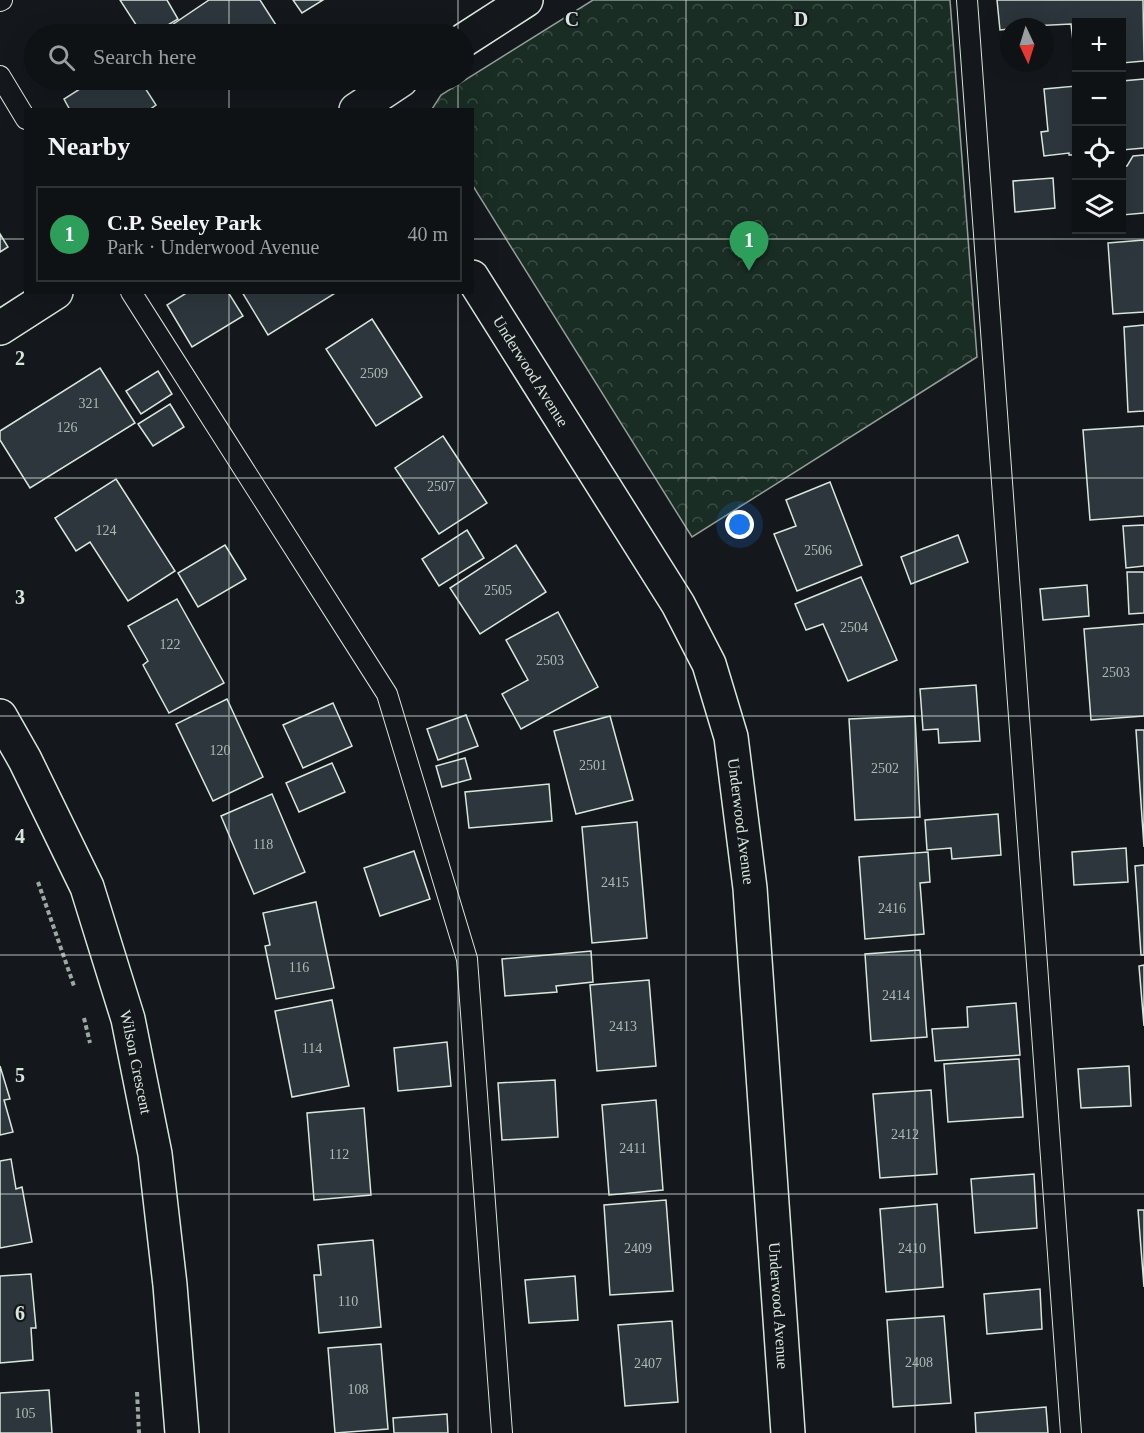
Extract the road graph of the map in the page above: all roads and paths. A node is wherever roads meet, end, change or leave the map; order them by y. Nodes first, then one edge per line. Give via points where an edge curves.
1 (526, 0) edge
2 (967, 0) edge
3 (474, 34) edge
4 (0, 76) edge
5 (386, 90) edge
6 (362, 108) edge
7 (24, 116) edge
8 (474, 280) edge
9 (53, 294) edge
10 (132, 294) edge
11 (0, 328) edge
12 (0, 716) edge
13 (34, 873) dead end
14 (75, 990) dead end
15 (82, 1011) dead end
16 (91, 1046) dead end
17 (136, 1387) dead end
18 (140, 1433) edge
19 (182, 1433) edge
20 (502, 1433) edge
21 (788, 1433) edge
22 (1071, 1433) edge

1 - 3 street
2 - 22 lane
4 - 7 lane
5 - 6 street
8 - 21 street, Underwood Avenue via 678,604 709,664 731,737 750,888
9 - 11 street
10 - 20 lane via 387,694 467,958
12 - 19 street, Wilson Crescent via 87,887 128,1019 155,1154
13 - 14 path
15 - 16 path
17 - 18 path

